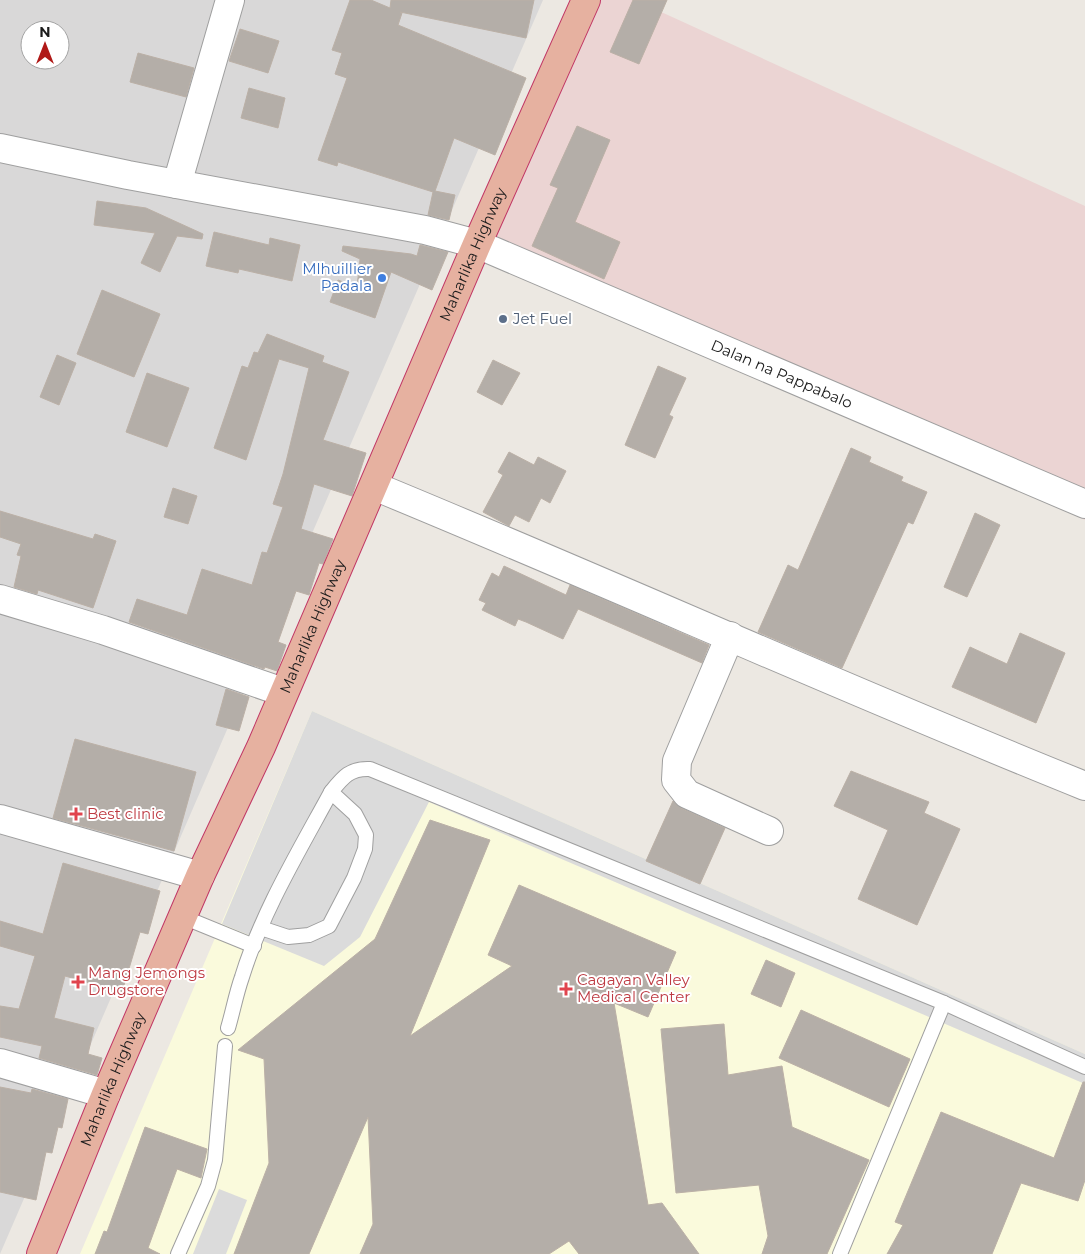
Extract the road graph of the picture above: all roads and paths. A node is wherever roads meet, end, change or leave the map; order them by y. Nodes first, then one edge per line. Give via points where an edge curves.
1 (230, 0) edge
2 (586, 0) edge
3 (0, 148) edge
4 (177, 184) junction
5 (477, 244) junction
6 (374, 486) junction
7 (1085, 504) edge
8 (0, 599) edge
9 (730, 636) junction
10 (283, 692) junction
11 (1085, 786) edge
12 (331, 792) junction
13 (0, 819) edge
14 (769, 831) dead end
15 (200, 876) junction
16 (183, 917) junction
17 (261, 928) junction
18 (254, 946) junction
19 (944, 1003) junction
20 (228, 1028) dead end
21 (225, 1046) dead end
22 (0, 1064) edge
23 (1085, 1067) edge
24 (106, 1094) junction
25 (41, 1254) edge
26 (178, 1254) edge
27 (840, 1254) edge

1 - 4 street
2 - 5 highway, Maharlika Highway
3 - 4 street, Dalan na Pappabalo
4 - 5 street, Dalan na Pappabalo via 425,230
5 - 6 highway, Maharlika Highway
5 - 7 street, Dalan na Pappabalo
6 - 9 street
6 - 10 highway, Maharlika Highway
8 - 10 street via 104,630
9 - 11 street via 908,714
9 - 14 street via 677,761 676,780 687,794
10 - 15 highway, Maharlika Highway via 261,747
12 - 17 lane
12 - 17 lane via 356,814 366,834 366,848 354,878 329,926 309,935 288,937
12 - 19 lane via 348,772 358,768 370,769
13 - 15 street
15 - 16 highway, Maharlika Highway
16 - 18 lane
16 - 24 highway, Maharlika Highway
17 - 18 lane
18 - 20 lane
19 - 23 lane
19 - 27 lane
21 - 26 lane via 215,1160 208,1186
22 - 24 street
24 - 25 highway, Maharlika Highway

